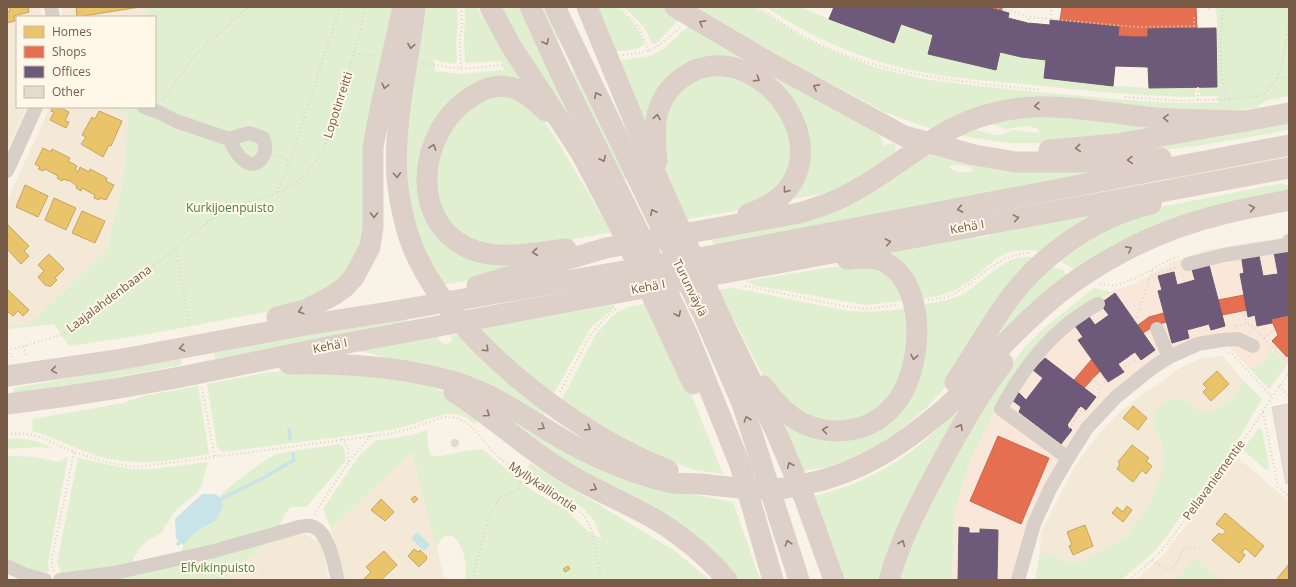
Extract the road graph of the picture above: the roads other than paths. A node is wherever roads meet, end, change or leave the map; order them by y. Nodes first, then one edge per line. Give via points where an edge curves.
1 (403, 7) edge
2 (416, 7) edge
3 (490, 7) edge
4 (530, 7) edge
5 (555, 7) edge
6 (587, 7) edge
7 (675, 7) edge
8 (850, 106) junction
9 (36, 108) edge
10 (150, 109) edge
11 (1289, 113) edge
12 (1247, 121) junction
13 (561, 122) junction
14 (228, 139) dead end
15 (1289, 144) edge
16 (1289, 168) edge
17 (7, 171) edge
18 (1249, 176) junction
19 (660, 184) junction
20 (1289, 200) edge
21 (722, 226) junction
22 (1289, 241) edge
23 (608, 248) junction
24 (795, 259) junction
25 (1188, 264) road end
26 (713, 265) junction
27 (485, 290) junction
28 (1098, 304) dead end
29 (1030, 319) junction
30 (1156, 329) dead end
31 (221, 340) junction
32 (1258, 342) road end
33 (1169, 357) junction
34 (743, 362) junction
35 (234, 366) junction
36 (10, 368) edge
37 (417, 373) junction
38 (7, 404) edge
39 (928, 423) junction
40 (1068, 458) junction
41 (697, 483) junction
42 (757, 527) junction
43 (7, 566) edge
44 (54, 578) edge
45 (338, 580) edge
46 (727, 580) edge
47 (772, 580) edge
48 (799, 580) edge
49 (834, 580) edge
50 (889, 580) edge
51 (1018, 580) edge

1 -> 31 highway via 376,127 373,148 373,226 370,247 362,264 345,287 319,304
2 -> 41 highway via 396,151 401,205 408,233 431,282 475,338 544,398 614,444 645,461
3 - 13 highway via 511,46
4 -> 42 highway, Turunväylä via 688,336 740,465
48 -> 5 highway, Turunväylä via 739,396 704,316
6 - 19 highway
8 -> 7 highway
12 -> 8 highway via 1117,144 1010,150 975,147 943,140 905,129
15 -> 8 highway via 1238,145 1202,153 1146,159 1016,162 974,155 904,136
9 - 17 street
10 - 14 street
11 - 12 highway
12 -> 21 highway via 1157,118 1046,106 1012,108 971,120 941,134 870,182 829,204 799,213
23 -> 13 highway via 588,246 514,254 476,251 454,239 433,213 427,191 430,155 446,121 470,97 490,88 509,87 527,94
13 - 42 highway via 581,153 620,227
15 -> 26 highway, Kehä I
16 - 18 highway, Kehä I
24 -> 18 highway, Kehä I
18 - 39 highway via 1206,192 1133,209 1104,221 1056,250 1000,311
19 -> 21 highway via 655,139 657,112 667,91 677,81 704,66 719,65 745,71 766,84 789,111 796,125 801,148 798,168 785,193 772,204
19 - 34 highway
29 -> 20 highway via 1071,284 1146,240 1224,213
21 - 23 highway
22 - 25 street via 1287,245 1224,255
23 - 27 highway
24 - 26 highway, Kehä I
24 -> 34 highway via 824,262 854,258 878,259 894,268 901,276 910,291 917,334 916,352 904,390 895,404 872,423 843,431 828,431 812,428 782,410
26 - 27 highway, Kehä I via 622,271
26 - 35 highway, Kehä I via 632,290 301,351
27 - 31 highway, Kehä I via 450,292 361,317
28 - 40 street via 1062,328 1035,356 1001,409
29 - 39 highway via 951,404
50 -> 29 highway via 900,545 938,468 971,409 1017,344
30 - 33 street
31 -> 36 highway, Kehä I via 117,360
32 - 33 street via 1238,339 1198,344
33 - 40 street via 1152,368 1095,418
49 -> 34 highway via 804,497
35 - 37 highway via 260,368 287,364 363,365
35 - 38 highway, Kehä I via 122,388
37 -> 41 highway via 469,386 570,443 618,466 674,483
37 -> 46 highway via 466,400 560,469 658,521 697,550
39 - 41 highway via 889,452 831,478 784,488 760,490
40 - 51 street via 1034,524
42 - 47 highway, Turunväylä
43 - 44 street via 26,575
44 - 45 street via 114,573 214,552 299,527 312,526 320,531 326,540

